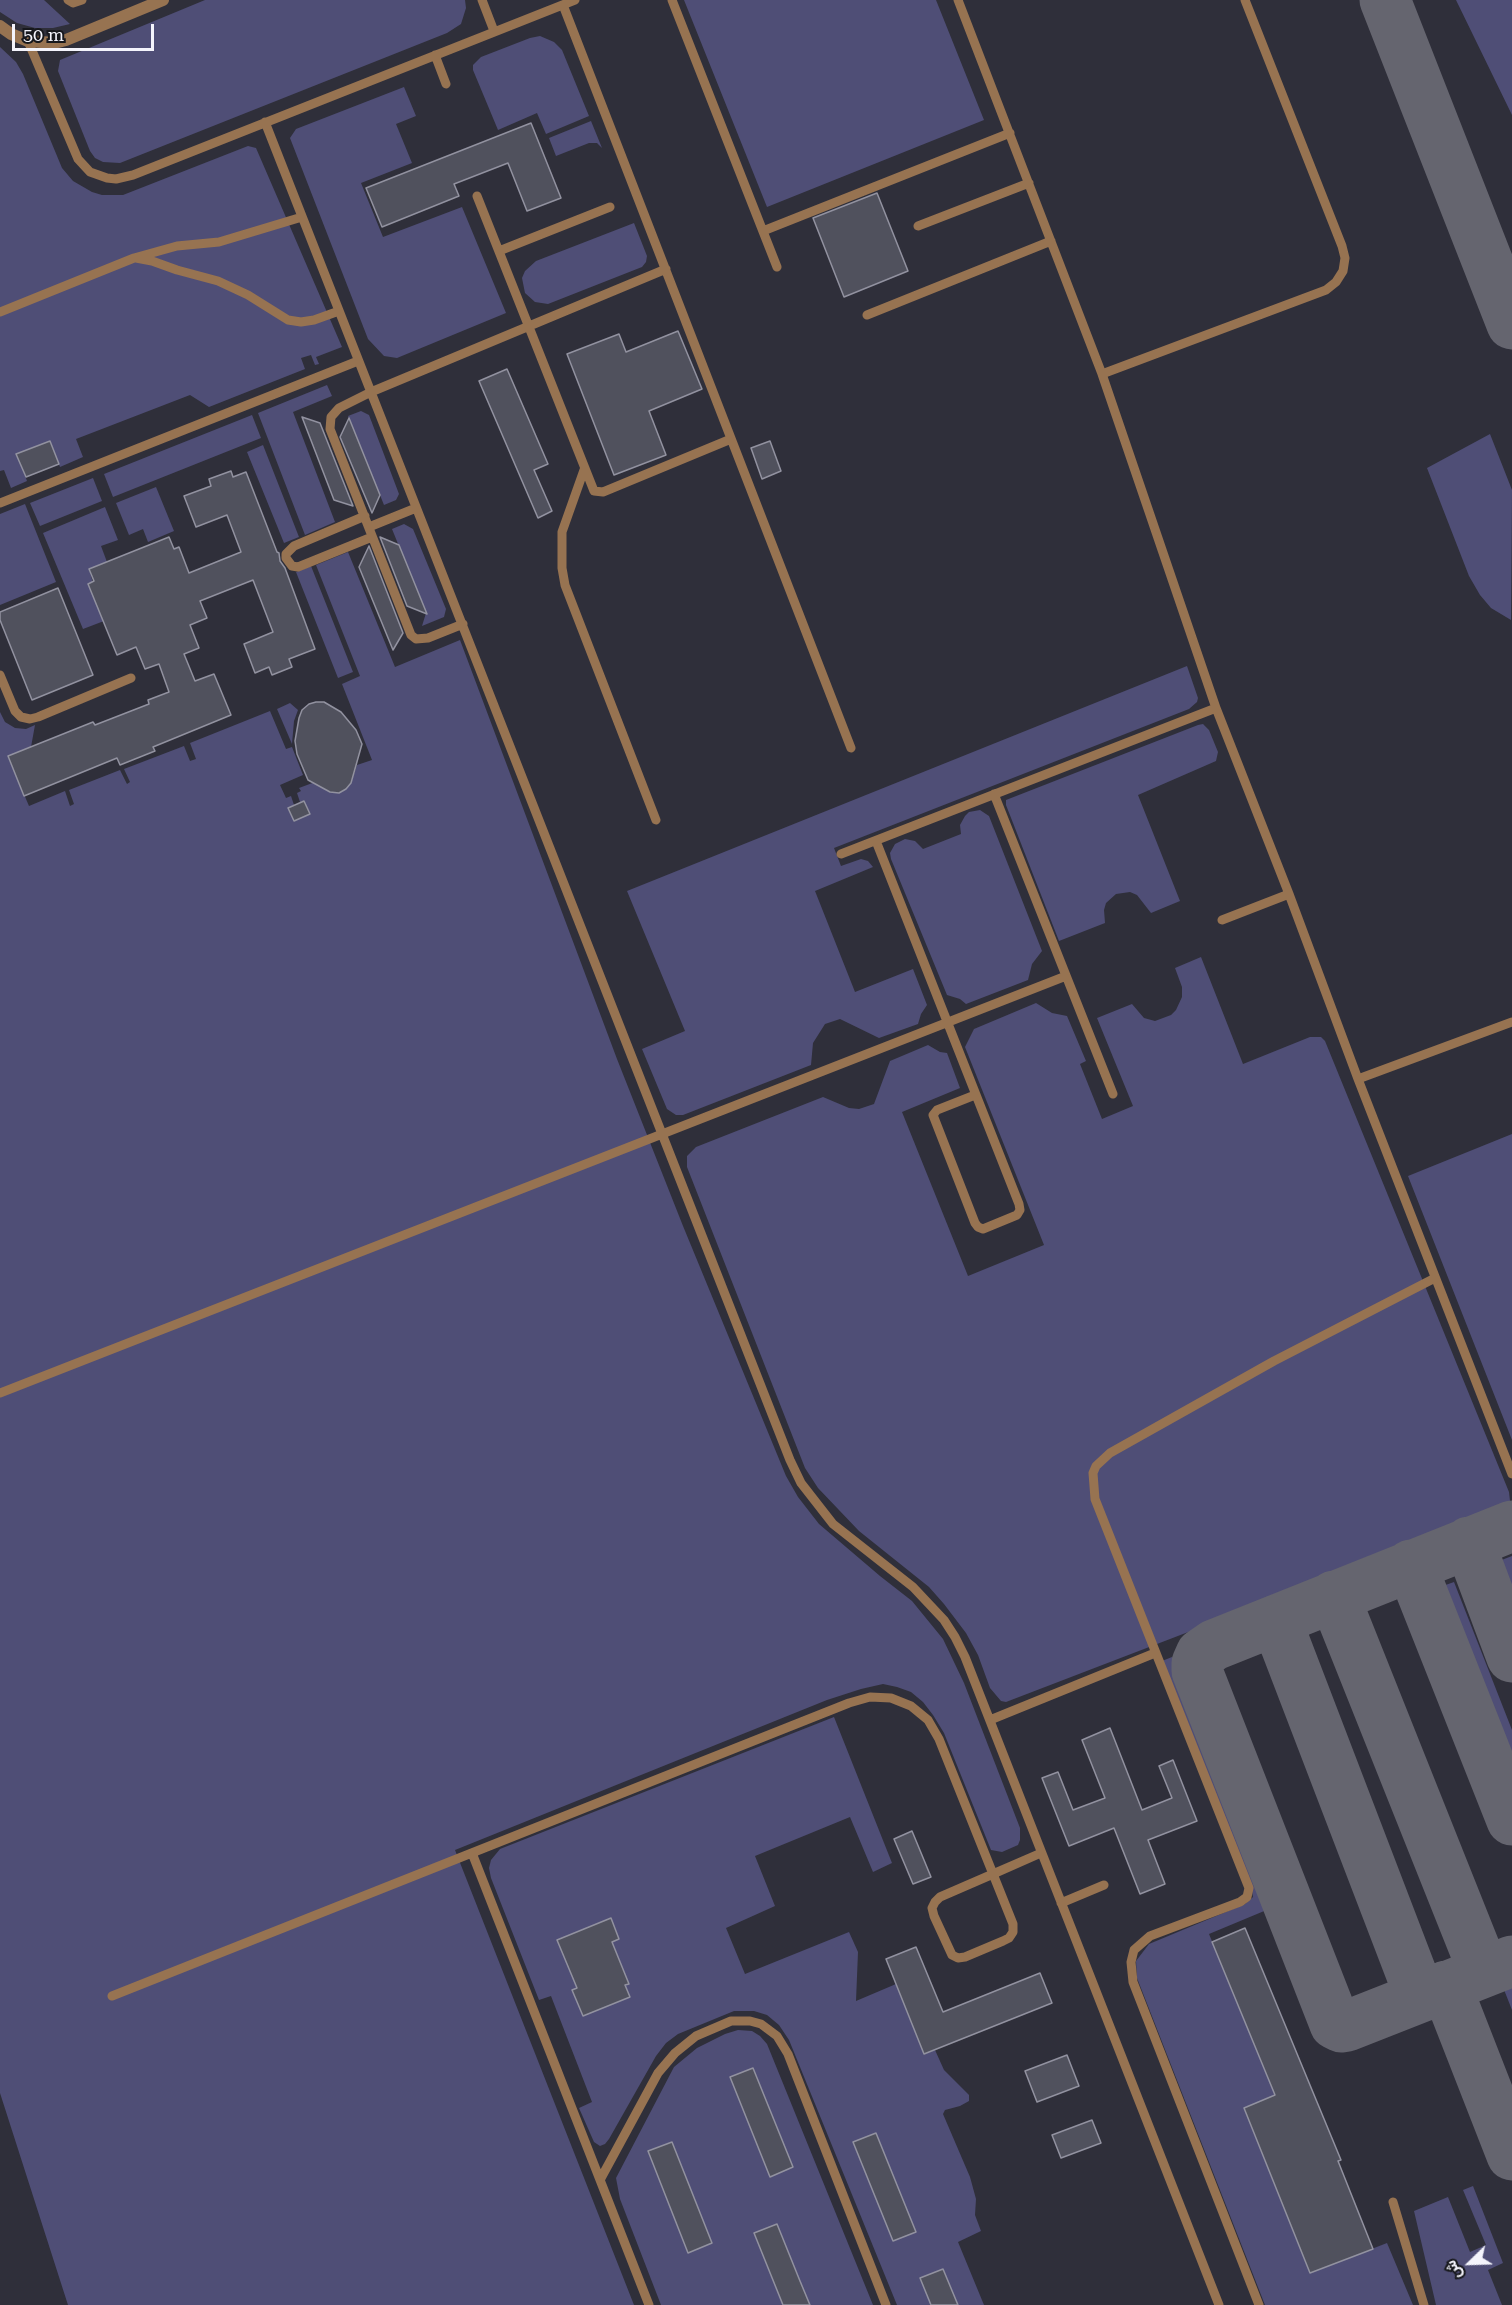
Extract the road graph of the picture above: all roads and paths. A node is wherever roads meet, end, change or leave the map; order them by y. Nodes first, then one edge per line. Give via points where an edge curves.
1 (68, 0) edge
2 (82, 0) edge
3 (163, 0) edge
4 (482, 0) edge
5 (575, 0) edge
6 (672, 0) edge
7 (958, 0) edge
8 (1245, 0) edge
9 (563, 4) junction
10 (0, 26) edge
11 (494, 31) junction
12 (28, 41) junction
13 (435, 55) junction
14 (446, 84) dead end
15 (265, 122) junction
16 (1010, 133) junction
17 (1029, 183) junction
18 (477, 196) dead end
19 (610, 207) dead end
20 (302, 217) junction
21 (918, 226) dead end
22 (763, 231) junction
23 (1051, 241) junction
24 (499, 251) junction
25 (134, 258) junction
26 (777, 267) dead end
27 (666, 269) junction
28 (339, 311) junction
29 (0, 312) edge
30 (867, 315) dead end
31 (529, 326) junction
32 (358, 361) junction
33 (1102, 374) junction
34 (370, 392) junction
35 (731, 439) junction
36 (584, 470) junction
37 (0, 503) edge
38 (416, 508) junction
39 (364, 516) junction
40 (371, 532) junction
41 (463, 624) junction
42 (0, 675) edge
43 (131, 678) dead end
44 (1216, 708) junction
45 (851, 748) dead end
46 (994, 795) junction
47 (656, 820) dead end
48 (876, 841) junction
49 (841, 854) dead end
50 (1289, 894) junction
51 (1222, 920) dead end
52 (1066, 976) junction
53 (1512, 1022) edge
54 (946, 1023) junction
55 (1358, 1079) junction
56 (1113, 1094) dead end
57 (975, 1095) junction
58 (662, 1134) junction
59 (1435, 1278) junction
60 (0, 1393) edge
61 (1512, 1474) edge
62 (1155, 1653) junction
63 (990, 1720) junction
64 (472, 1853) junction
65 (1041, 1853) junction
66 (993, 1874) junction
67 (1104, 1885) dead end
68 (1061, 1903) junction
69 (112, 1996) dead end
70 (600, 2180) junction
71 (1393, 2202) dead end
72 (649, 2305) edge
73 (886, 2305) edge
74 (1219, 2305) edge
75 (1259, 2305) edge
76 (1424, 2305) edge

1 - 2 lane
3 - 12 street via 66,40
4 - 11 lane
5 - 9 lane
6 - 22 lane
7 - 16 lane
8 - 33 lane via 1342,246 1343,271 1326,290
9 - 11 lane
9 - 27 lane
10 - 12 street
11 - 13 lane
12 - 15 lane via 73,152 99,176 125,178
13 - 14 lane
13 - 15 lane
15 - 20 lane
16 - 17 lane
16 - 22 lane
17 - 21 lane
17 - 23 lane
18 - 24 lane
19 - 24 lane
20 - 25 lane via 219,242 177,246
20 - 28 lane
22 - 26 lane
23 - 30 lane
23 - 33 lane
24 - 31 lane
25 - 28 lane via 218,281 288,320 314,320
25 - 29 lane
27 - 31 lane
27 - 35 lane
28 - 32 lane
31 - 34 lane
31 - 36 lane
32 - 34 lane
32 - 37 lane
33 - 44 lane
34 - 38 lane
34 - 39 lane via 334,412 330,423
35 - 36 lane via 603,492 594,491
35 - 45 lane
36 - 47 lane via 562,532 561,568
38 - 40 lane
38 - 41 lane
39 - 40 lane
39 - 40 lane via 294,546 286,558 298,567
40 - 41 lane via 411,635 416,639 428,638
41 - 58 lane
42 - 43 lane via 15,711 30,719
44 - 46 lane
44 - 50 lane
46 - 48 lane
46 - 52 lane
48 - 49 lane
48 - 54 lane
50 - 51 lane
50 - 55 lane
52 - 54 lane
52 - 56 lane
53 - 55 lane
54 - 57 lane
54 - 58 lane
55 - 59 lane
57 - 57 lane via 933,1115 975,1223 983,1229 1017,1215 1020,1210
58 - 60 lane
58 - 63 lane via 801,1483 833,1524 913,1587 944,1620 965,1657
59 - 61 lane
59 - 62 lane via 1264,1367 1110,1453 1096,1466 1092,1480 1095,1498
62 - 63 lane
62 - 75 lane via 1249,1888 1240,1902 1140,1942 1134,1950 1131,1974
63 - 65 lane
64 - 66 lane via 849,1702 870,1697 891,1698 911,1706 927,1720 939,1739
64 - 69 lane
64 - 70 lane
65 - 66 lane
65 - 68 lane
66 - 66 lane via 940,1897 932,1908 952,1955 958,1958 1009,1938 1013,1932
67 - 68 lane
68 - 74 lane
70 - 72 lane
70 - 73 lane via 658,2073 675,2053 696,2036 730,2021 761,2024 777,2036 788,2054
71 - 76 lane

